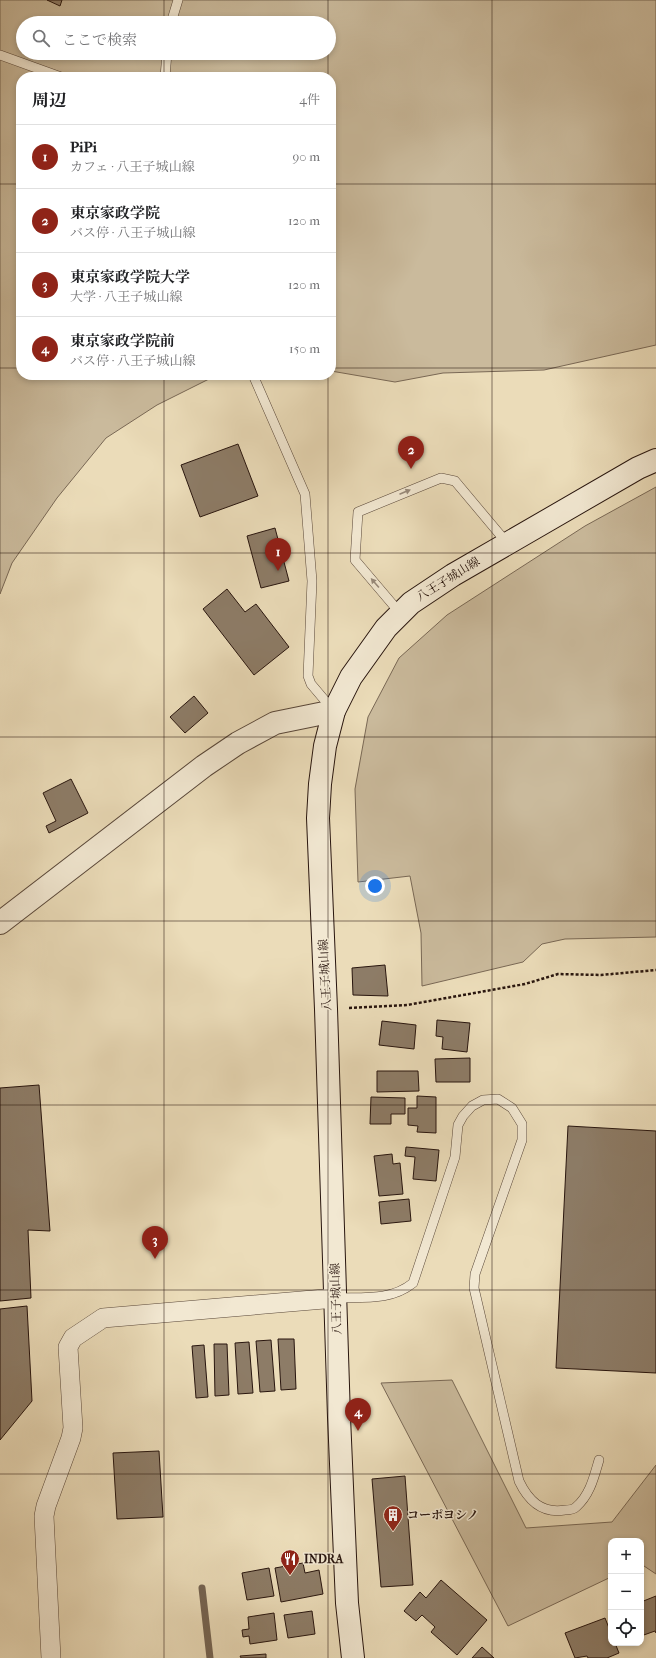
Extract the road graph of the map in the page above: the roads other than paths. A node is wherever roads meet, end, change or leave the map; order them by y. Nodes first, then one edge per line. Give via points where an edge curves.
1 (178, 0) edge
2 (173, 16) edge
3 (0, 56) edge
4 (166, 60) edge
5 (46, 72) edge
6 (165, 72) edge
7 (255, 380) edge
8 (656, 460) edge
9 (507, 544) junction
10 (400, 613) junction
11 (334, 711) junction
12 (0, 923) edge
13 (336, 1298) junction
14 (599, 1460) dead end
15 (51, 1658) edge
16 (353, 1658) edge

1 - 2 lane
3 - 5 lane
4 - 6 lane
7 - 11 lane via 305,494 312,581 308,676 311,684
8 - 9 main road, 八王子城山線
9 - 10 main road, 八王子城山線 via 431,588
10 -> 9 lane via 355,560 358,512 441,478 455,481
10 - 11 main road, 八王子城山線 via 350,677
11 - 12 main road via 275,723 238,743 204,766
11 - 13 main road, 八王子城山線 via 325,746 318,818
13 - 14 lane via 388,1296 404,1290 413,1283 455,1157 458,1125 472,1106 483,1100 498,1099 512,1108 522,1124 522,1140 475,1274 474,1288 519,1481 533,1503 546,1510 557,1512 575,1508 585,1498
13 - 15 street via 104,1318 73,1338 68,1347 72,1438 44,1516
13 - 16 main road, 八王子城山線 via 344,1547

